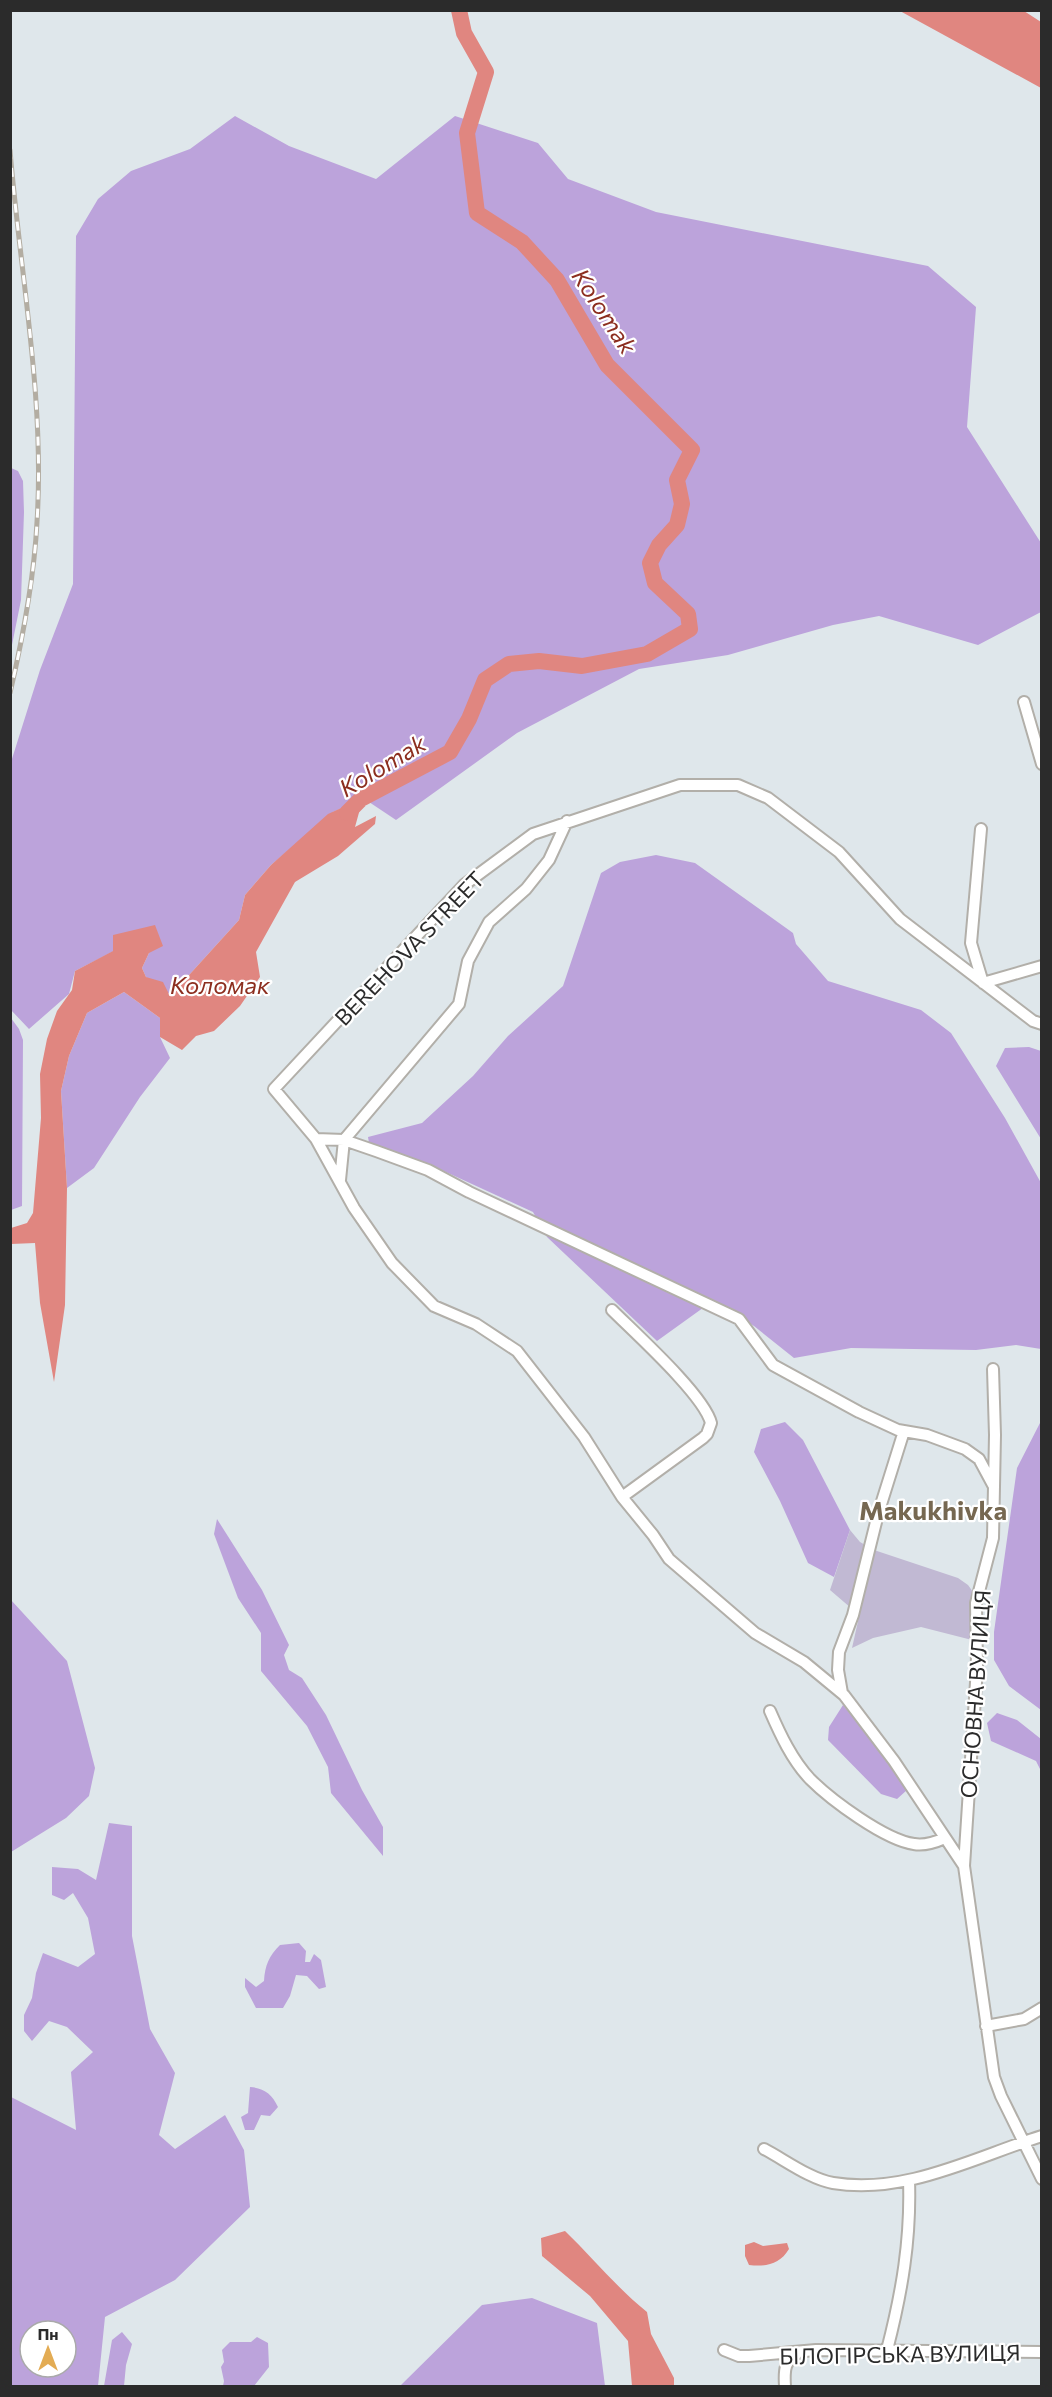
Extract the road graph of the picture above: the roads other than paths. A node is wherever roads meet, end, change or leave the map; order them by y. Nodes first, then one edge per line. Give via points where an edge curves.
1 (1024, 702) dead end
2 (1041, 764) edge
3 (567, 821) junction
4 (981, 829) dead end
5 (1041, 966) edge
6 (983, 983) junction
7 (1041, 1024) edge
8 (316, 1139) junction
9 (344, 1140) junction
10 (340, 1180) junction
11 (612, 1310) dead end
12 (993, 1369) dead end
13 (904, 1431) junction
14 (995, 1488) junction
15 (622, 1497) junction
16 (842, 1693) junction
17 (770, 1711) dead end
18 (945, 1838) junction
19 (964, 1866) junction
20 (1041, 2008) edge
21 (986, 2026) junction
22 (1041, 2136) edge
23 (1023, 2142) junction
24 (764, 2148) dead end
25 (1041, 2179) edge
26 (909, 2180) junction
27 (724, 2350) dead end
28 (887, 2350) junction
29 (800, 2351) junction
30 (1041, 2352) edge
31 (785, 2386) edge

1 - 2 street
3 - 6 street, BEREHOVA STREET via 680,786 738,785 768,798 839,852 900,919
3 - 8 street, BEREHOVA STREET via 533,834 464,885 274,1089
3 - 9 street via 549,860 526,889 489,922 468,961 459,1004
4 - 6 street via 971,943
5 - 6 street
6 - 7 street, BEREHOVA STREET
8 - 9 street
8 - 10 street
9 - 10 street
9 - 13 street via 428,1170 739,1319 773,1365 859,1412
10 - 15 street via 392,1263 420,1293 434,1306 476,1324 517,1351 584,1437
11 - 15 street via 679,1378 704,1408 711,1424 703,1438
12 - 14 street, ОСНОВНА ВУЛИЦЯ
13 - 14 street via 965,1449 979,1460
13 - 16 street via 839,1652
14 - 19 street, ОСНОВНА ВУЛИЦЯ via 993,1538 976,1603 977,1667
15 - 16 street via 669,1559 755,1633 804,1662
16 - 18 street via 894,1761
17 - 18 street via 810,1779 844,1807 904,1842 925,1844
18 - 19 street
19 - 21 street
20 - 21 street via 1024,2019
21 - 23 street via 994,2077
22 - 23 street
23 - 25 street
23 - 26 street
24 - 26 street via 833,2183
26 - 28 street via 908,2251
27 - 29 street, БІЛОГІРСЬКА ВУЛИЦЯ via 739,2356
28 - 29 street, БІЛОГІРСЬКА ВУЛИЦЯ
28 - 30 street, БІЛОГІРСЬКА ВУЛИЦЯ
29 - 31 street via 785,2365

